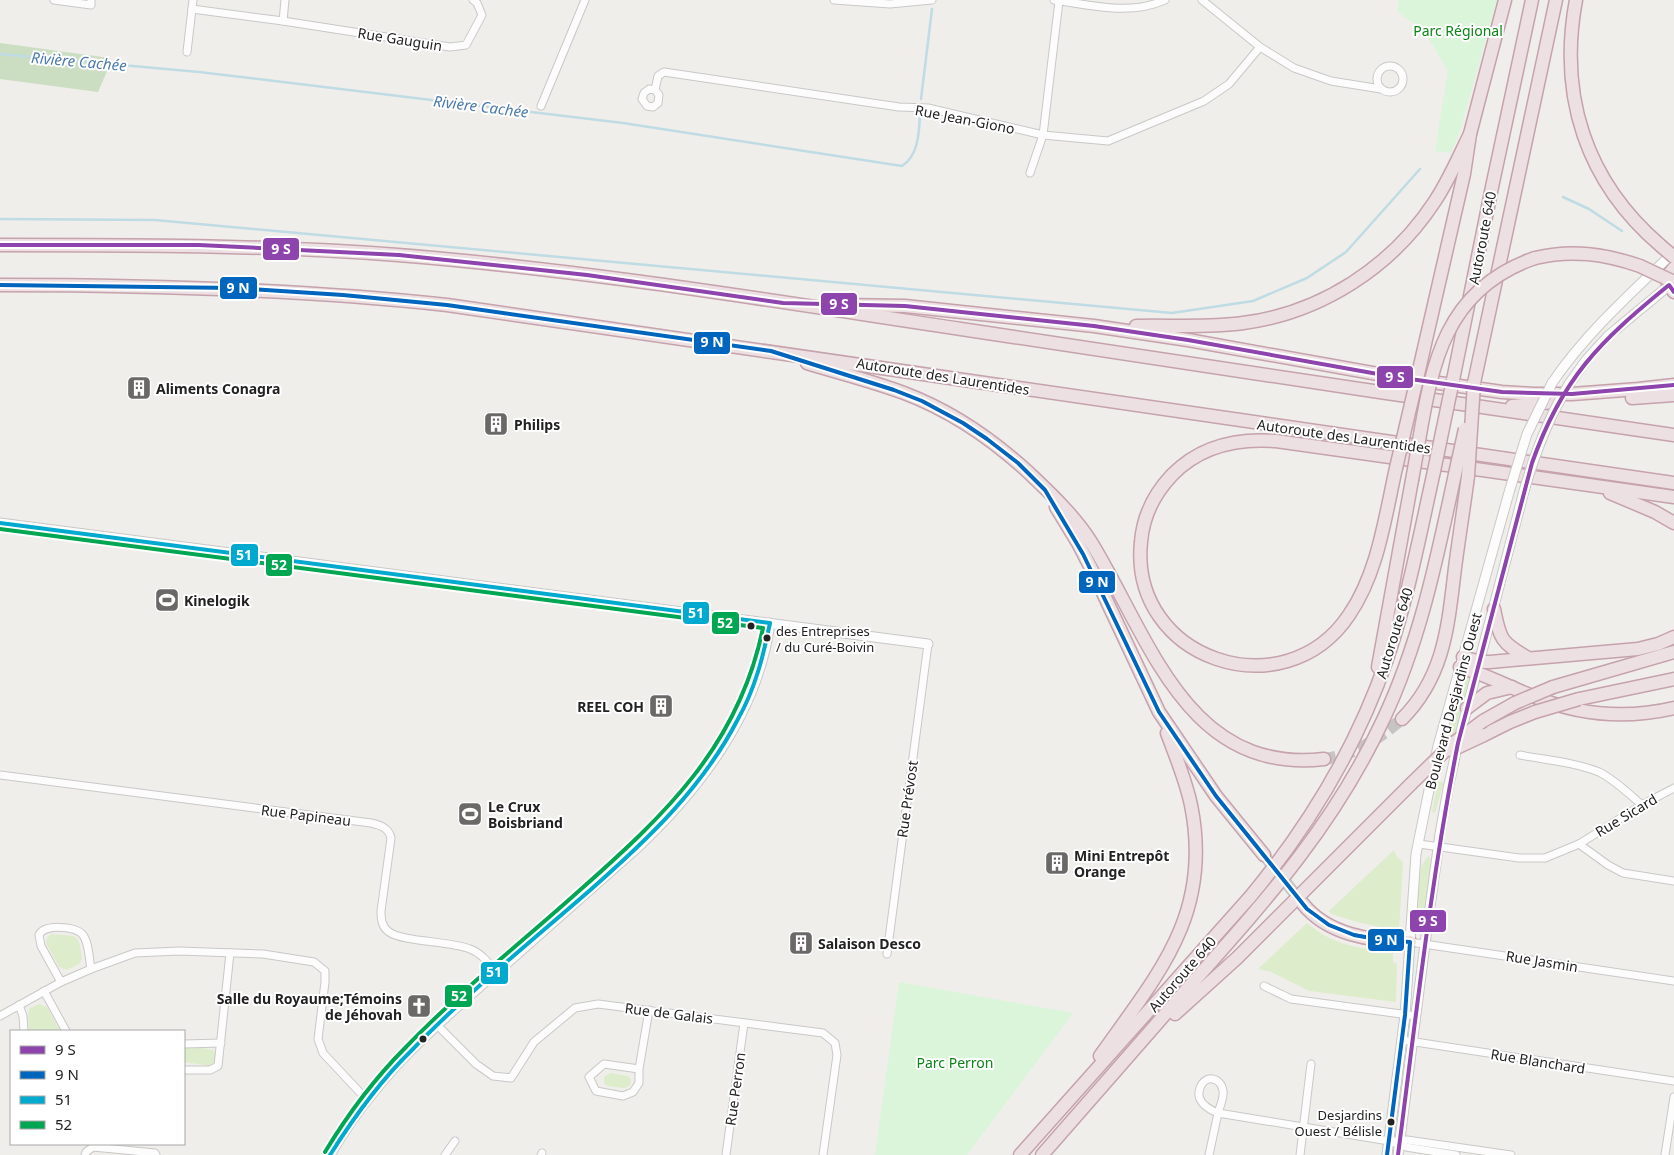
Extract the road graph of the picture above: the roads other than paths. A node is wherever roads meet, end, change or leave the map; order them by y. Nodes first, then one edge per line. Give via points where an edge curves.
1 (54, 0) edge
2 (91, 0) edge
3 (193, 0) edge
4 (285, 0) edge
5 (473, 0) edge
6 (585, 0) edge
7 (839, 0) edge
8 (932, 0) edge
9 (1057, 0) edge
10 (1165, 0) edge
11 (1202, 0) edge
12 (1505, 0) edge
13 (1532, 0) edge
14 (1556, 0) edge
15 (1576, 0) edge
16 (192, 9) junction
17 (283, 21) junction
18 (1260, 47) junction
19 (187, 52) dead end
20 (1382, 89) dead end
21 (655, 90) dead end
22 (541, 106) dead end
23 (1470, 134) junction
24 (1043, 136) junction
25 (1030, 173) dead end
26 (0, 244) edge
27 (1674, 251) edge
28 (1674, 257) edge
29 (1674, 268) edge
30 (0, 285) edge
31 (51, 285) junction
32 (1673, 285) edge
33 (0, 290) edge
34 (783, 303) junction
35 (1094, 326) junction
36 (771, 351) junction
37 (1674, 385) edge
38 (1674, 395) edge
39 (1492, 408) junction
40 (1674, 435) edge
41 (1461, 475) junction
42 (1674, 483) edge
43 (1591, 486) junction
44 (1045, 490) junction
45 (1674, 497) edge
46 (0, 523) edge
47 (1674, 523) edge
48 (1494, 609) junction
49 (770, 623) junction
50 (1674, 637) edge
51 (928, 644) joint
52 (1674, 652) edge
53 (1528, 658) junction
54 (1462, 662) junction
55 (1479, 667) junction
56 (1674, 678) edge
57 (1512, 687) junction
58 (1371, 701) junction
59 (1467, 708) junction
60 (1674, 708) edge
61 (1159, 712) junction
62 (1402, 720) tunnel mouth
63 (1440, 755) junction
64 (1520, 755) dead end
65 (1324, 759) tunnel mouth
66 (0, 775) edge
67 (1674, 788) edge
68 (1642, 805) junction
69 (1419, 844) junction
70 (1579, 844) junction
71 (1438, 847) junction
72 (1264, 855) tunnel mouth
73 (1674, 881) edge
74 (1303, 904) tunnel mouth
75 (1410, 942) junction
76 (1425, 944) junction
77 (230, 953) junction
78 (887, 954) dead end
79 (91, 969) junction
80 (496, 972) junction
81 (1674, 981) edge
82 (61, 982) junction
83 (1264, 986) dead end
84 (44, 991) junction
85 (19, 1005) junction
86 (649, 1010) junction
87 (1406, 1015) junction
88 (0, 1016) edge
89 (1416, 1016) junction
90 (744, 1023) junction
91 (437, 1025) junction
92 (24, 1030) edge
93 (65, 1030) edge
94 (1402, 1040) junction
95 (1413, 1041) junction
96 (221, 1043) junction
97 (185, 1044) edge
98 (1132, 1053) junction
99 (1311, 1064) dead end
100 (639, 1069) junction
101 (185, 1070) edge
102 (1674, 1081) edge
103 (1674, 1097) edge
104 (1070, 1099) junction
105 (367, 1100) junction
106 (1218, 1113) junction
107 (1303, 1127) junction
108 (455, 1141) dead end
109 (1389, 1141) junction
110 (1399, 1147) edge
111 (86, 1155) edge
112 (156, 1155) edge
113 (330, 1155) edge
114 (445, 1155) edge
115 (726, 1155) edge
116 (823, 1155) edge
117 (1020, 1155) edge
118 (1042, 1155) edge
119 (1210, 1155) edge
120 (1300, 1155) edge
121 (1387, 1155) edge
122 (1456, 1155) edge
123 (1511, 1155) edge
124 (1665, 1155) edge

1 - 2 street via 91,5
3 - 16 street
4 - 17 street
5 - 17 street, Rue Gauguin via 482,15 466,44 450,47
6 - 22 street
7 - 8 street via 890,4
9 - 10 street via 1131,10
9 - 24 street
11 - 18 street
12 - 23 highway
13 - 58 highway, Autoroute 640, bridge via 1405,602
14 - 41 highway, Autoroute 640, bridge via 1474,383
15 - 28 highway, bridge via 1571,69 1575,107 1586,144 1618,201
16 - 17 street, Rue Gauguin
16 - 19 street
18 - 20 street via 1294,68 1331,81
18 - 24 street, Rue Jean-Giono via 1230,84 1204,101 1108,141
21 - 24 street, Rue Jean-Giono via 658,76 664,72 899,107 928,108
23 - 35 highway via 1442,190 1412,232 1372,269 1329,297 1293,312 1243,323
23 - 43 highway, bridge via 1464,174 1419,370 1396,468 1376,554 1360,597 1340,628 1308,654 1269,666 1242,666 1198,652 1183,641 1154,608 1144,582 1140,555 1149,509 1163,486 1182,466 1220,445 1246,440 1276,441
24 - 25 street
26 - 34 highway via 192,245 399,255 586,275
27 - 54 street, Boulevard Desjardins Ouest, bridge via 1590,334 1552,383 1527,434
29 - 32 highway via 1666,276 1666,281
30 - 31 highway, Autoroute des Laurentides
31 - 33 highway
31 - 36 highway, Autoroute des Laurentides via 244,288 390,299 504,312
32 - 48 street, Boulevard Desjardins Ouest, bridge via 1608,336 1587,359 1551,415 1524,491
32 - 58 highway, bridge via 1640,266 1609,256 1563,253 1535,258 1512,267 1487,283 1465,305 1450,326 1433,373
34 - 35 highway via 905,306
34 - 39 highway
35 - 37 highway via 1502,392 1572,394
36 - 42 highway, Autoroute des Laurentides
36 - 44 highway via 894,390 938,409 996,446
38 - 39 highway
39 - 40 highway
41 - 62 highway via 1449,618 1439,660 1424,693
41 - 98 highway, Autoroute 640 via 1414,643 1391,703 1362,762 1326,822 1287,874
43 - 45 highway
43 - 47 highway
44 - 61 highway via 1089,564
44 - 65 highway via 1085,533 1171,682 1205,723 1233,744 1264,756 1290,761
46 - 49 street
48 - 53 highway via 1503,641
48 - 55 street, Boulevard Desjardins Ouest
49 - 51 street
49 - 80 street via 762,662 743,709 691,792 641,844
50 - 53 highway via 1638,648
51 - 78 street, Rue Prévost
52 - 63 highway, bridge via 1553,687 1515,703 1483,721
53 - 55 highway
54 - 55 highway
54 - 69 street, Boulevard Desjardins Ouest via 1438,746
55 - 57 highway
55 - 59 street, Boulevard Desjardins Ouest
56 - 63 highway, bridge via 1535,712
57 - 59 highway via 1487,693
57 - 60 highway via 1561,706 1597,713 1643,714
58 - 104 highway, Autoroute 640 via 1306,824 1274,867
59 - 71 street, Boulevard Desjardins Ouest
61 - 72 highway via 1216,796
61 - 104 highway via 1185,783 1192,815 1196,849 1190,899 1179,934 1156,978
63 - 98 highway, bridge via 1237,958
64 - 68 street via 1577,765 1600,773
66 - 80 street, Rue Papineau via 380,826 389,832 390,838 381,915 386,929 400,937 470,948
67 - 68 street, Rue Sicard
68 - 70 street, Rue Sicard
69 - 71 street, Rue Sicard
69 - 75 street, Boulevard Desjardins Ouest
70 - 71 street, Rue Sicard via 1545,858 1518,858
70 - 73 street via 1623,873
71 - 76 street, Boulevard Desjardins Ouest
74 - 75 highway via 1321,922 1340,932
75 - 76 street, Rue Jasmin
75 - 87 street, Boulevard Desjardins Ouest
76 - 81 street, Rue Jasmin
76 - 89 street, Boulevard Desjardins Ouest
77 - 79 street via 179,950 135,953
77 - 96 street
77 - 105 street via 263,954 314,962 325,971 318,1039 323,1053
79 - 82 street
79 - 82 street via 82,933 60,928 44,930 39,935 41,946
80 - 91 street
82 - 84 street
83 - 87 street via 1291,999
84 - 85 street
84 - 93 street
85 - 88 street
85 - 92 street
86 - 90 street, Rue de Galais
86 - 91 street, Rue de Galais via 598,1004 575,1008 534,1042 510,1078 493,1076 476,1064
86 - 100 street
87 - 89 street
87 - 94 street, Boulevard Desjardins Ouest
89 - 95 street, Boulevard Desjardins Ouest
90 - 115 street, Rue Perron
90 - 116 street, Rue de Galais via 823,1033 835,1043 837,1055
91 - 105 street via 398,1063
94 - 95 street, Rue Blanchard
94 - 109 street, Boulevard Desjardins Ouest
95 - 102 street, Rue Blanchard
95 - 110 street, Boulevard Desjardins Ouest
96 - 97 street
96 - 101 street via 218,1066 210,1070
98 - 118 highway, Autoroute 640
99 - 107 street
100 - 100 street via 639,1083 633,1092 623,1096 596,1091 589,1077 604,1064
103 - 124 street
104 - 117 highway, Autoroute 640
105 - 113 street
106 - 106 street via 1223,1097 1222,1086 1218,1080 1208,1078 1200,1086 1200,1099
106 - 107 street
106 - 119 street
107 - 109 street
107 - 120 street
108 - 114 street
109 - 110 street
109 - 121 street, Boulevard Desjardins Ouest
110 - 122 street
110 - 123 street via 1407,1140
111 - 112 street via 93,1147

